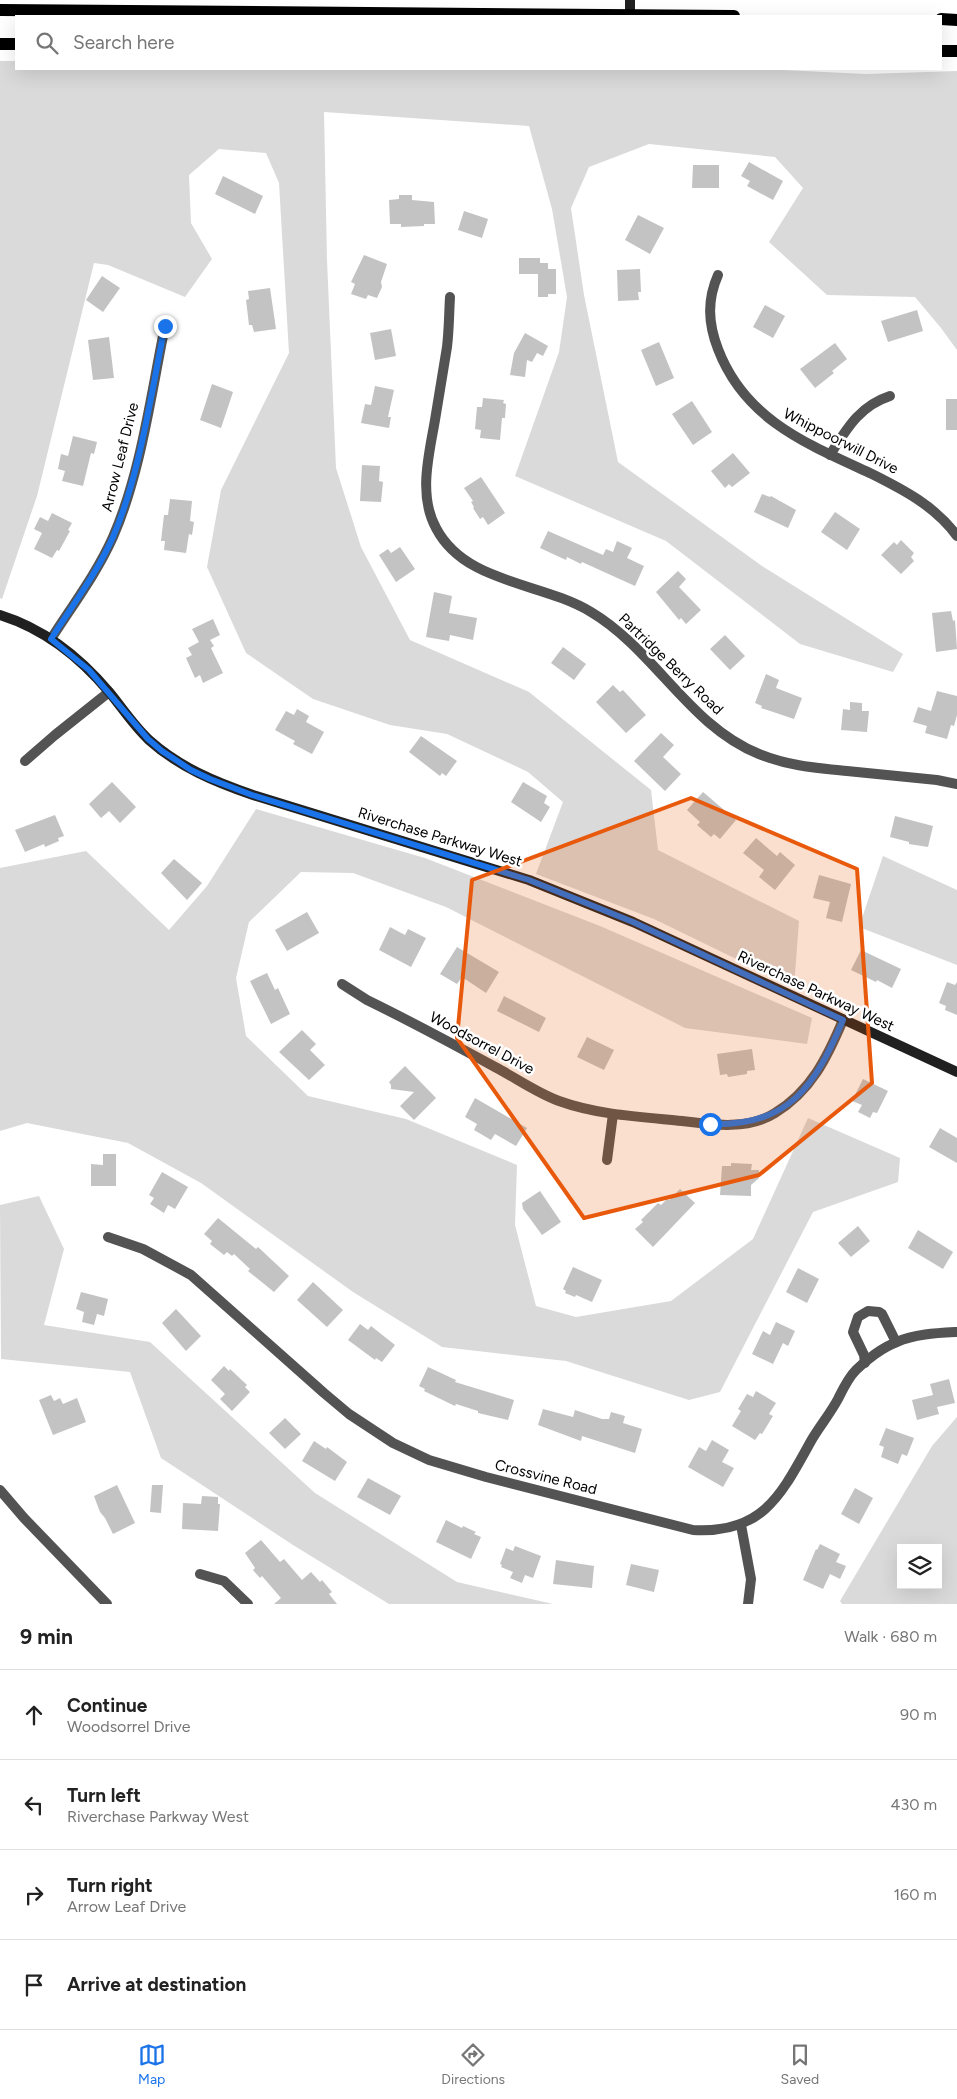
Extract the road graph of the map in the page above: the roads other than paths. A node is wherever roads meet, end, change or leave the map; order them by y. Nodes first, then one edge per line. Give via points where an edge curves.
1 (630, 0) edge
2 (0, 10) edge
3 (525, 15) edge
4 (630, 15) edge
5 (942, 19) edge
6 (957, 20) edge
7 (0, 44) edge
8 (15, 44) edge
9 (942, 51) edge
10 (957, 51) edge
11 (718, 275) dead end
12 (450, 298) dead end
13 (165, 326) dead end
14 (890, 396) dead end
15 (830, 455) junction
16 (957, 536) edge
17 (0, 615) edge
18 (51, 639) junction
19 (109, 692) junction
20 (25, 761) dead end
21 (957, 784) edge
22 (342, 984) dead end
23 (843, 1020) junction
24 (957, 1072) edge
25 (613, 1114) junction
26 (607, 1160) dead end
27 (108, 1237) dead end
28 (957, 1332) edge
29 (896, 1342) junction
30 (865, 1363) junction
31 (0, 1490) edge
32 (741, 1525) junction
33 (200, 1574) dead end
34 (108, 1604) edge
35 (248, 1604) edge
36 (748, 1604) edge

1 - 4 street
2 - 3 main road
5 - 6 main road
7 - 8 main road
9 - 10 main road
11 - 15 street, Whippoorwill Drive via 711,291 709,308 717,346 734,382 768,419
12 - 21 street, Partridge Berry Road via 448,343 426,496 435,528 458,556 479,569 563,598 590,611 631,642 722,734 756,753 794,766
13 - 18 street, Arrow Leaf Drive via 133,477 120,520 104,555
14 - 15 street via 877,400 858,415
15 - 16 street, Whippoorwill Drive via 904,490 946,521
17 - 18 street, Riverchase Parkway West via 34,628
18 - 19 street, Riverchase Parkway West via 77,658
19 - 20 street
19 - 23 street, Riverchase Parkway West via 148,739 184,766 210,779 252,795 529,880 633,922
22 - 25 street, Woodsorrel Drive via 557,1100
23 - 24 street, Riverchase Parkway West
23 - 25 street, Woodsorrel Drive via 815,1077 801,1094 765,1118 728,1125
25 - 26 street
27 - 32 street, Crossvine Road via 143,1249 191,1275 349,1414 393,1443 429,1460 686,1529 723,1530
28 - 29 street, Crossvine Road
29 - 30 street, Crossvine Road
29 - 30 street via 879,1312 868,1311 858,1317 853,1332
30 - 32 street, Crossvine Road via 844,1388 776,1499 767,1509
31 - 34 street
32 - 36 street via 751,1579
33 - 35 street via 224,1581

